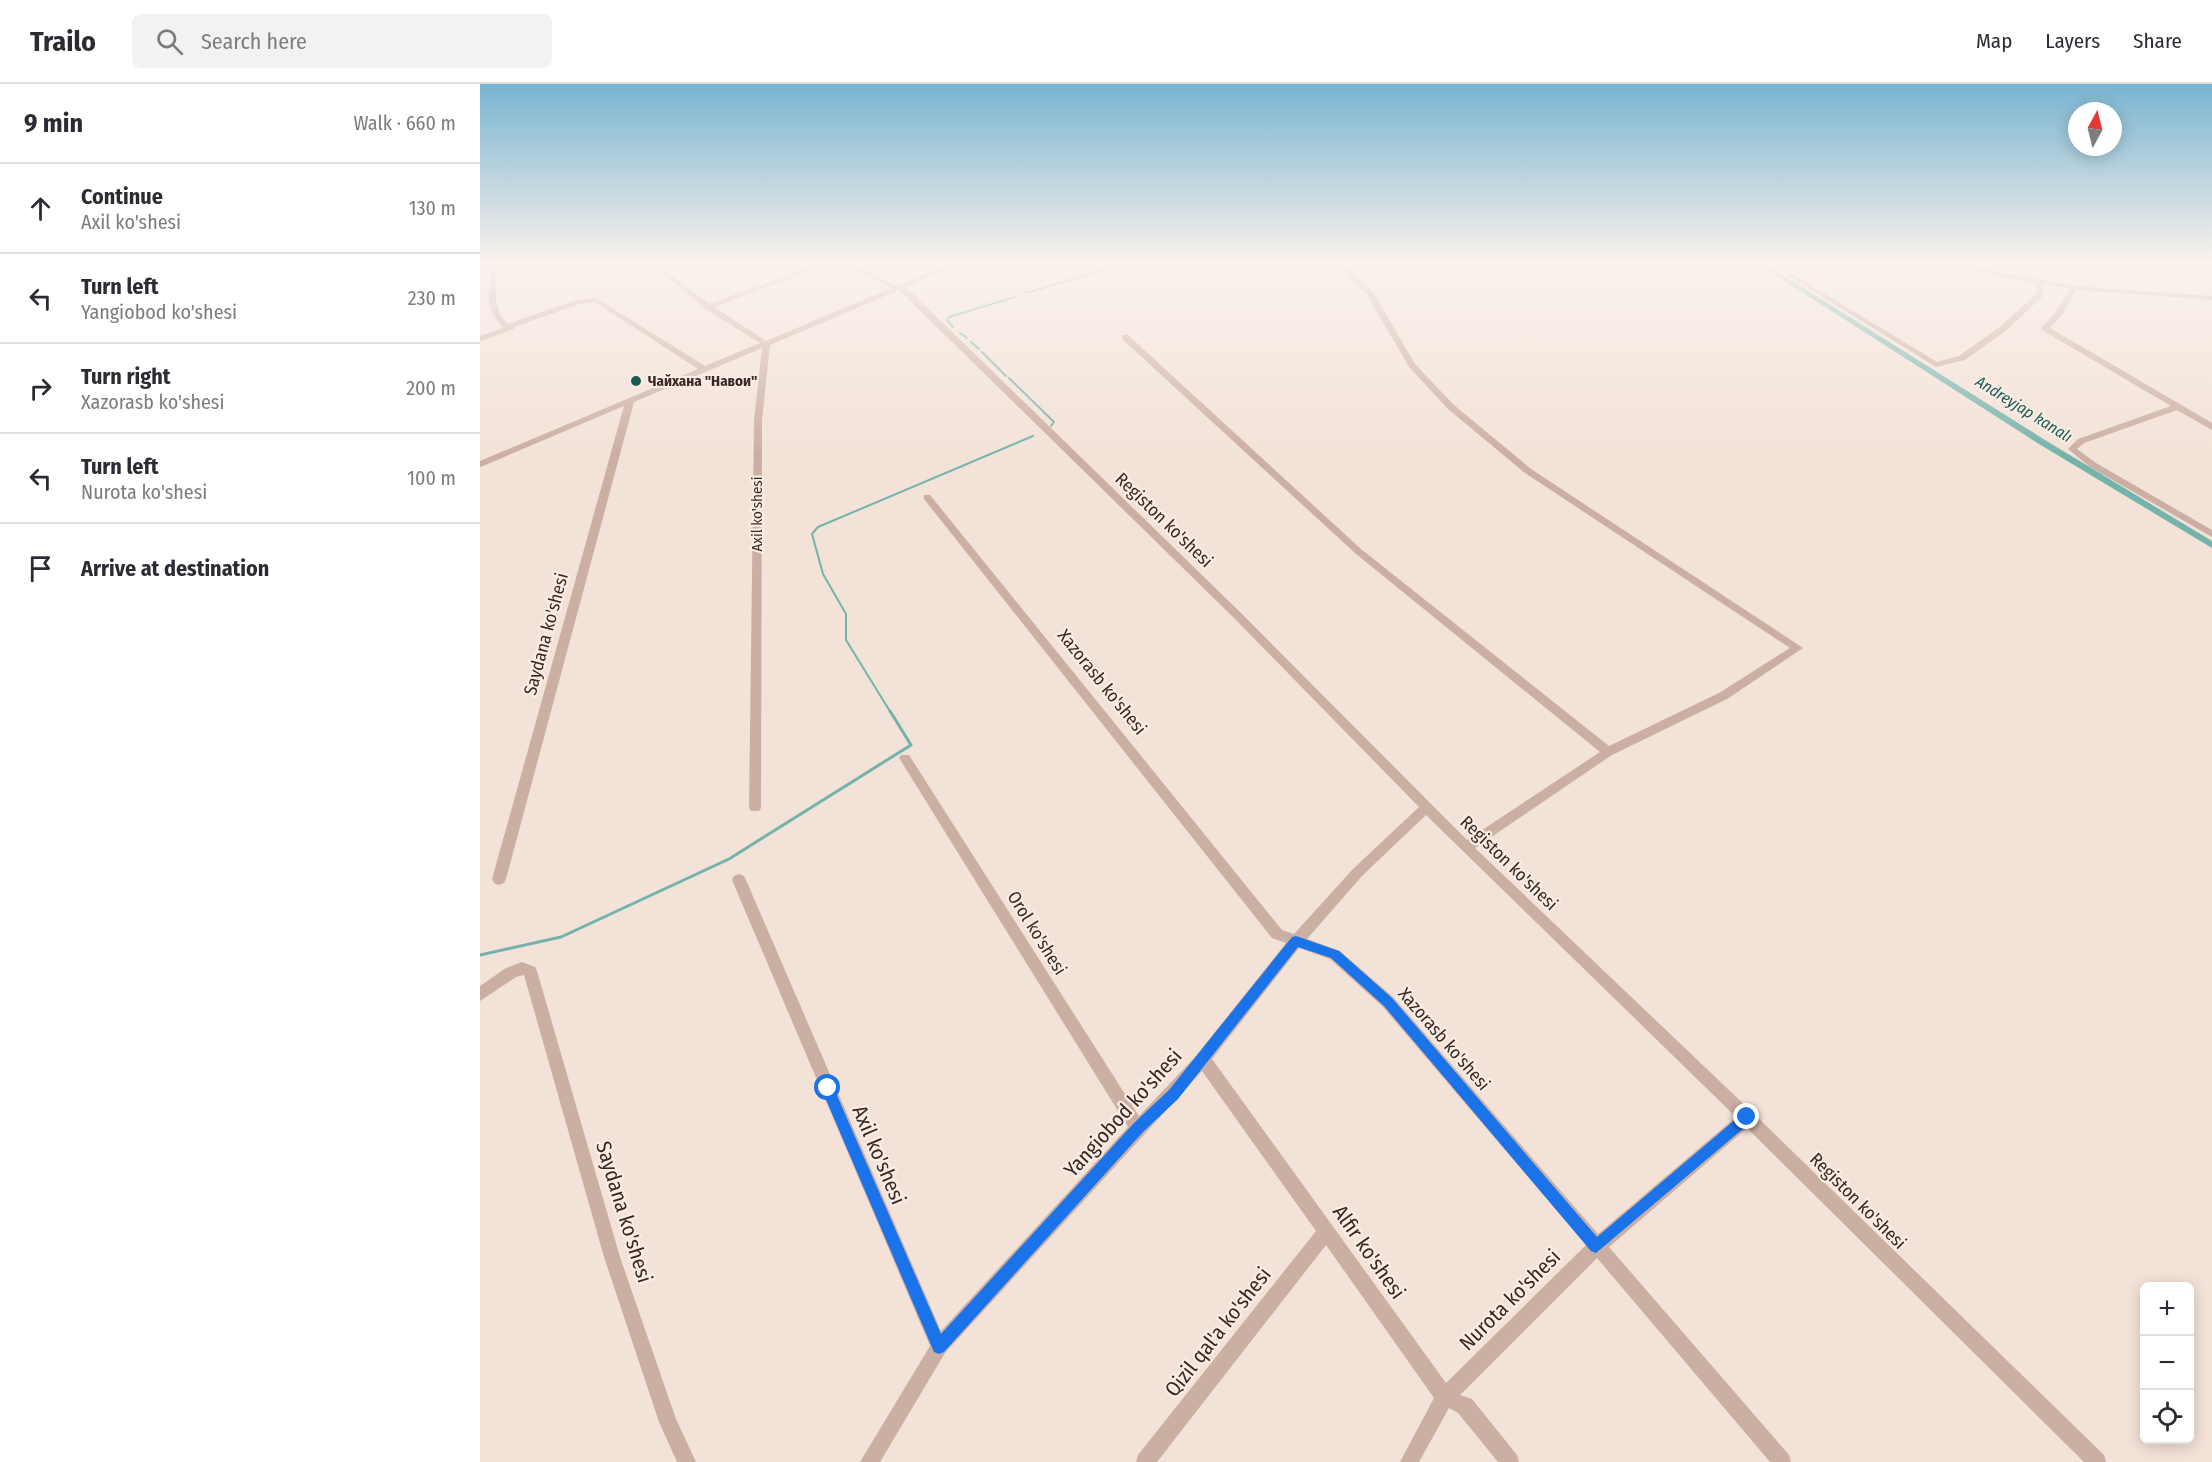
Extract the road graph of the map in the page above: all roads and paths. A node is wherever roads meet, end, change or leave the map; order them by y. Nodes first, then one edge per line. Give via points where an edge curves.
1 (505, 326) edge
2 (637, 326) edge
3 (738, 326) edge
4 (808, 326) edge
5 (941, 326) edge
6 (1389, 326) edge
7 (1873, 326) edge
8 (2006, 326) edge
9 (2046, 326) edge
10 (511, 327) joint
11 (1125, 337) dead end
12 (480, 339) edge
13 (766, 344) junction
14 (705, 370) junction
15 (630, 400) junction
16 (2176, 407) junction
17 (2212, 427) edge
18 (480, 464) edge
19 (927, 497) dead end
20 (2212, 534) edge
21 (1608, 752) junction
22 (905, 758) dead end
23 (1427, 807) junction
24 (755, 808) dead end
25 (1466, 847) junction
26 (499, 879) dead end
27 (739, 880) dead end
28 (1296, 941) junction
29 (480, 994) edge
30 (1202, 1058) junction
31 (1747, 1117) junction
32 (1138, 1128) junction
33 (1327, 1231) junction
34 (1596, 1246) junction
35 (939, 1347) junction
36 (1445, 1397) junction
37 (687, 1462) edge
38 (869, 1462) edge
39 (1145, 1462) edge
40 (1409, 1462) edge
41 (1510, 1462) edge
42 (1782, 1462) edge
43 (2097, 1462) edge

1 - 10 street
2 - 14 street
3 - 13 street
4 - 13 street
5 - 23 street, Registon ko'shesi
6 - 21 street via 1412,364 1459,414 1528,471 1798,648 1723,696
7 - 8 street via 1936,365 1962,358
9 - 16 street
10 - 12 street
11 - 21 street via 1358,551
13 - 14 street
13 - 24 street, Axil ko'shesi via 758,420
14 - 15 street
15 - 18 street
15 - 26 street, Saydana ko'shesi
16 - 17 street
16 - 20 street via 2081,441 2072,448 2093,465
19 - 28 street, Xazorasb ko'shesi via 1277,934
21 - 25 street
22 - 32 street, Orol ko'shesi
23 - 25 street, Registon ko'shesi
23 - 28 street, Yangiobod ko'shesi via 1372,856
25 - 31 street, Registon ko'shesi
27 - 35 street, Axil ko'shesi
28 - 30 street, Yangiobod ko'shesi
28 - 34 street, Xazorasb ko'shesi via 1335,955 1388,1002
29 - 37 street, Saydana ko'shesi via 511,972 522,968 530,971 612,1257 668,1422
30 - 32 street, Yangiobod ko'shesi via 1173,1095
30 - 33 street, Alfir ko'shesi
31 - 34 street, Nurota ko'shesi
31 - 43 street, Registon ko'shesi
32 - 35 street, Yangiobod ko'shesi
33 - 36 street, Alfir ko'shesi
33 - 39 street, Qizil qal'a ko'shesi
34 - 36 street, Nurota ko'shesi
34 - 42 street, Xazorasb ko'shesi
35 - 38 street, Yangiobod ko'shesi
36 - 40 street, Nurota ko'shesi
36 - 41 street, Alfir ko'shesi via 1465,1406

